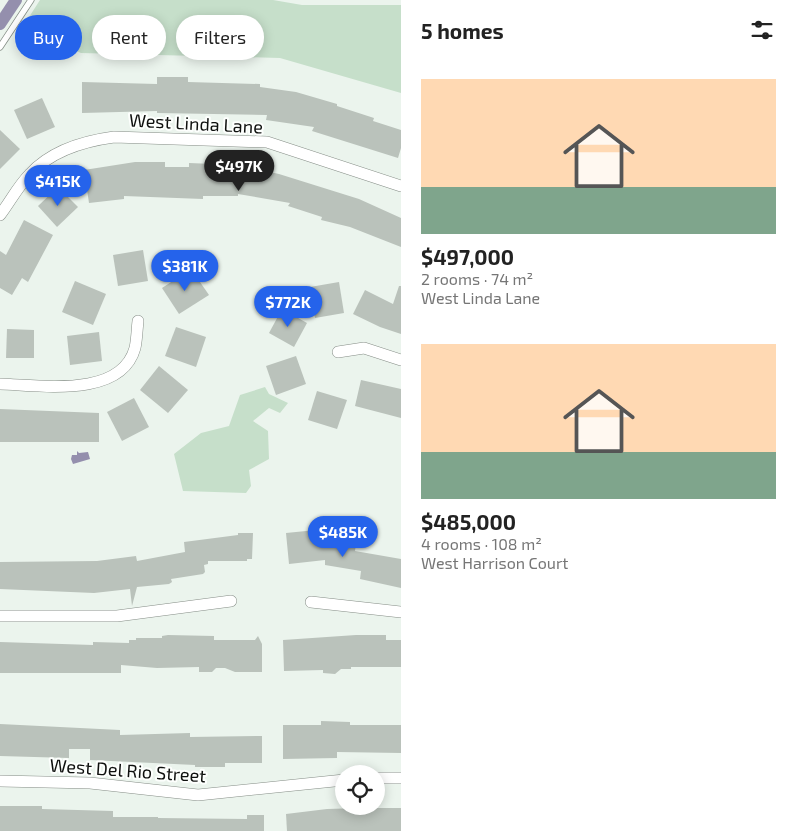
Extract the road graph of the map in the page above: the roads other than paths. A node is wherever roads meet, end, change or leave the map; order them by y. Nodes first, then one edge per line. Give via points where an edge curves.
1 (32, 0) edge
2 (0, 47) edge
3 (401, 186) edge
4 (0, 215) edge
5 (138, 321) dead end
6 (338, 352) dead end
7 (401, 360) edge
8 (0, 384) edge
9 (231, 601) dead end
10 (311, 602) dead end
11 (401, 612) edge
12 (0, 616) edge
13 (385, 778) edge
14 (401, 778) edge
15 (0, 781) edge
16 (335, 781) edge

1 - 2 lane
3 - 4 street, West Linda Lane via 267,142 114,136 93,139 51,158 30,173
5 - 8 street via 135,349 123,368 107,380 82,386
6 - 7 street via 364,348
9 - 12 street via 117,616
10 - 11 street
13 - 14 street
15 - 16 street, West Del Rio Street via 90,783 198,795

